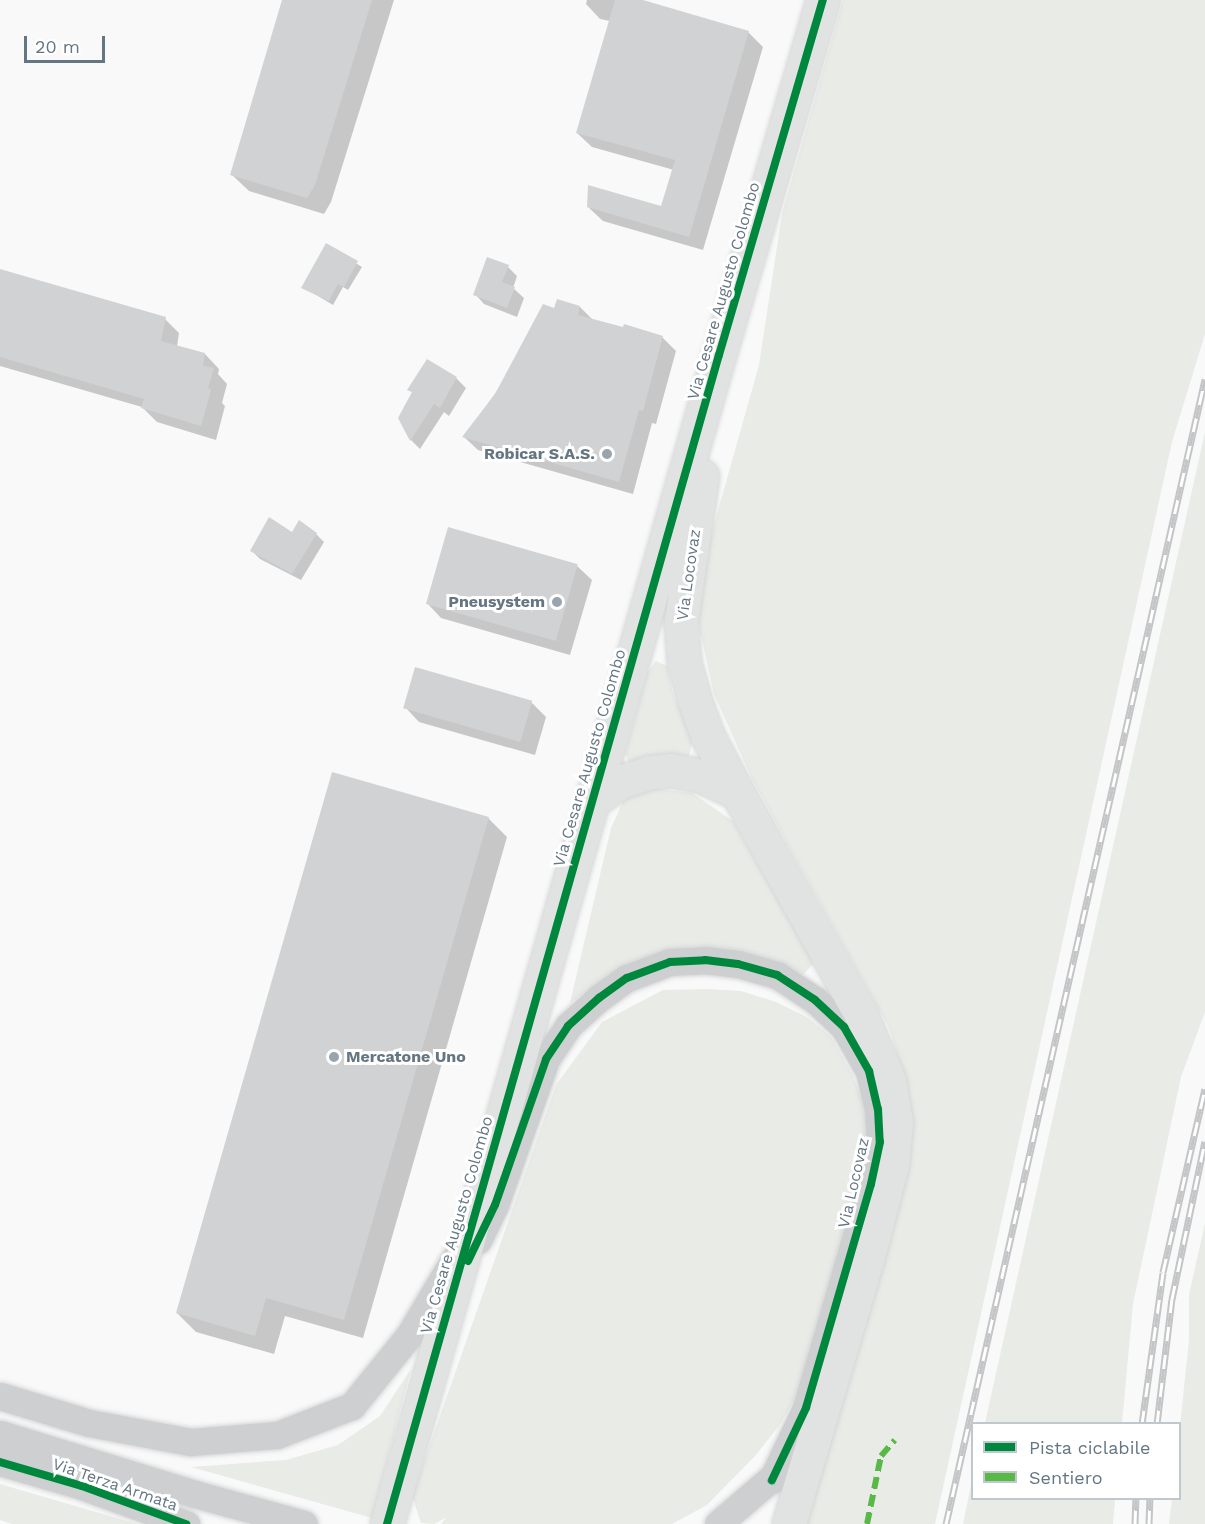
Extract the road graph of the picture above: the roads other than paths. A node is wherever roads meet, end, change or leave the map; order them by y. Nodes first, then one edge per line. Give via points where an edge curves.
1 (823, 0) edge
2 (719, 356) junction
3 (736, 792) junction
4 (592, 801) junction
5 (467, 1239) junction
6 (452, 1293) junction
7 (0, 1396) edge
8 (817, 1432) junction
9 (0, 1434) edge
10 (0, 1462) edge
11 (772, 1480) junction
12 (389, 1517) edge
13 (186, 1524) edge
14 (304, 1524) edge
15 (718, 1524) edge
16 (789, 1524) edge

1 - 2 main road, Via Cesare Augusto Colombo
2 - 3 main road, Via Locovaz via 681,621 684,663 694,699
2 - 4 main road, Via Cesare Augusto Colombo
3 - 4 main road via 702,776 672,770 650,771 620,782
3 - 8 main road, Via Locovaz via 861,1016 889,1081 896,1122 892,1165
4 - 5 main road, Via Cesare Augusto Colombo
5 - 6 main road, Via Cesare Augusto Colombo
5 - 7 street via 410,1334 352,1406 277,1435 191,1442 89,1424
6 - 11 street, Via Locovaz via 495,1205 546,1059 568,1026 627,978 670,962 705,960 738,964 777,975 815,1000 844,1027 858,1049 869,1071 878,1109 880,1142 806,1408
6 - 12 main road, Via Cesare Augusto Colombo
8 - 11 street
8 - 16 main road, Via Locovaz
9 - 14 street, Via Terza Armata
10 - 13 street, Via Terza Armata via 82,1486
11 - 15 street

